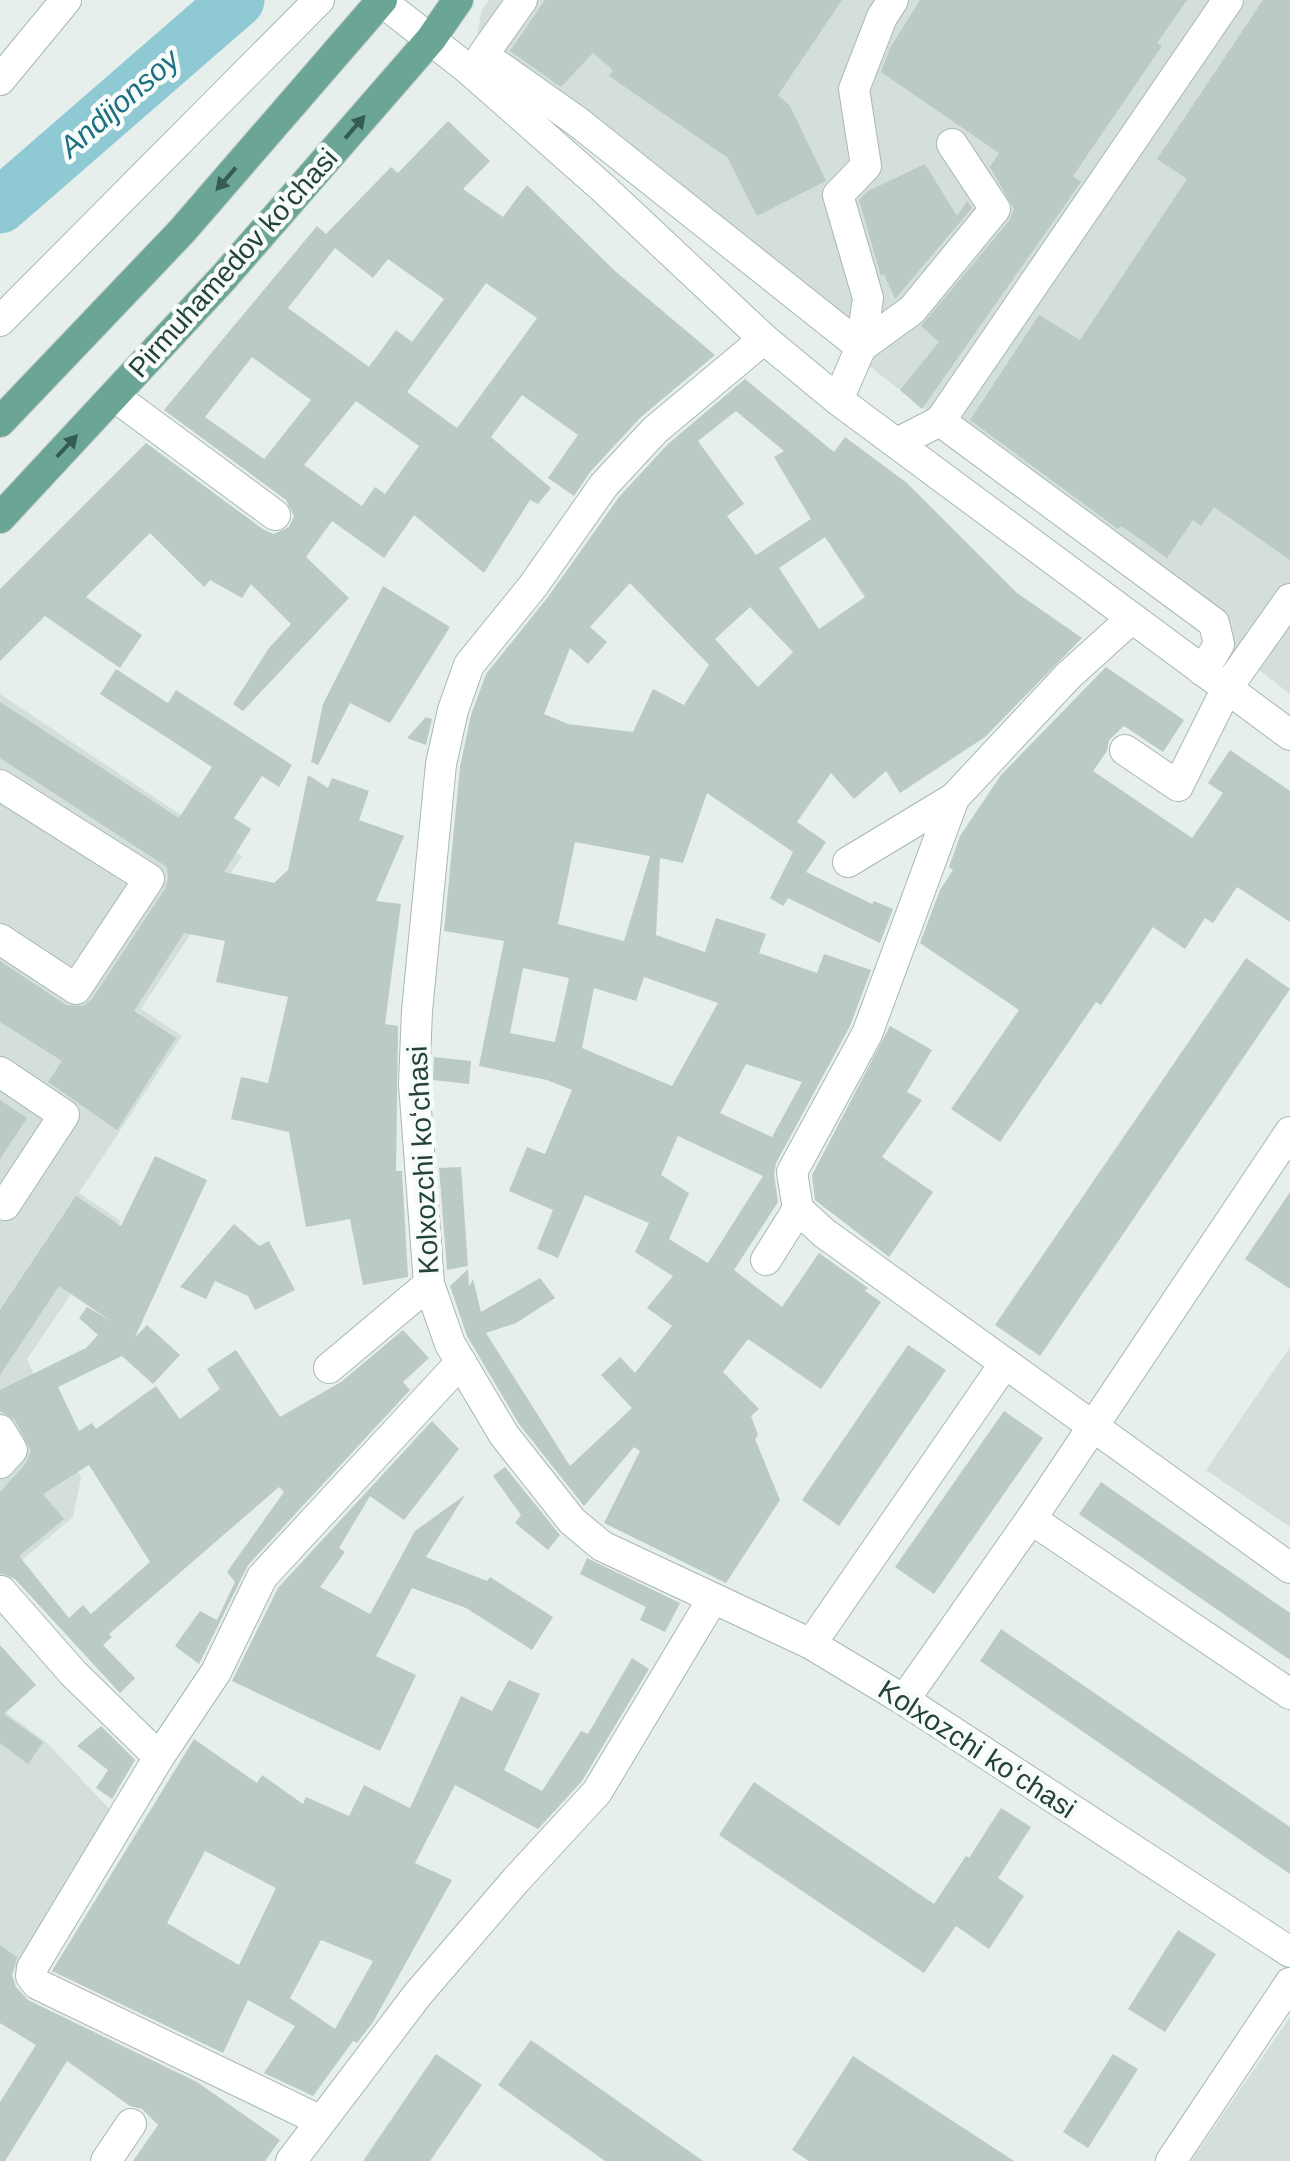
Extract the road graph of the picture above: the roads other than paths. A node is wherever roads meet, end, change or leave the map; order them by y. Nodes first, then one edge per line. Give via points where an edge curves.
1 (66, 0) edge
2 (319, 0) edge
3 (381, 0) edge
4 (458, 0) edge
5 (522, 0) edge
6 (893, 0) edge
7 (1228, 0) edge
8 (431, 39) junction
9 (0, 80) edge
10 (952, 144) dead end
11 (0, 321) edge
12 (764, 339) junction
13 (860, 348) junction
14 (114, 396) junction
15 (838, 400) junction
16 (940, 421) junction
17 (0, 422) edge
18 (896, 444) junction
19 (276, 515) dead end
20 (0, 518) edge
21 (1290, 599) edge
22 (1132, 618) junction
23 (1215, 680) junction
24 (1290, 735) edge
25 (1125, 750) dead end
26 (0, 786) edge
27 (954, 798) junction
28 (848, 862) dead end
29 (0, 939) edge
30 (0, 1072) edge
31 (1290, 1132) edge
32 (0, 1201) edge
33 (798, 1208) junction
34 (766, 1260) dead end
35 (429, 1284) junction
36 (461, 1362) junction
37 (1005, 1364) junction
38 (329, 1368) dead end
39 (1092, 1426) junction
40 (0, 1430) edge
41 (0, 1463) edge
42 (1031, 1519) junction
43 (1290, 1568) edge
44 (1, 1591) edge
45 (712, 1600) junction
46 (811, 1644) junction
47 (1290, 1694) edge
48 (904, 1700) junction
49 (159, 1757) junction
50 (1290, 1952) edge
51 (1290, 1983) edge
52 (320, 2120) junction
53 (132, 2124) dead end
54 (106, 2161) edge
55 (291, 2161) edge
56 (1171, 2161) edge

1 - 9 street
2 - 11 street
3 - 8 street
3 -> 17 main road via 182,231
4 - 8 main road, Pirmuhamedov ko'chasi
5 - 13 street via 483,55 578,122
6 - 13 street via 854,90 866,166 838,195 868,298
7 - 16 street
8 - 12 street
14 -> 8 main road, Pirmuhamedov ko'chasi
10 - 13 street via 995,209 912,310
12 - 15 street
12 - 35 street, Kolxozchi koʻchasi via 655,430 604,485 469,665 452,710 440,764 416,1029
13 - 15 street
14 - 19 street
20 -> 14 main road, Pirmuhamedov ko'chasi
15 - 18 street
16 - 18 street
16 - 23 street via 1214,623
18 - 22 street
21 - 23 street
22 - 23 street
22 - 27 street
23 - 24 street
23 - 25 street via 1178,786
26 - 29 street via 149,879 76,988
27 - 28 street
27 - 33 street via 867,1034 792,1172
30 - 32 street via 64,1115 5,1204
31 - 39 street
33 - 34 street
33 - 37 street
35 - 36 street, Kolxozchi koʻchasi
35 - 38 street
36 - 45 street, Kolxozchi koʻchasi via 504,1435 572,1521 602,1546
36 - 49 street via 262,1576 216,1672
37 - 39 street
37 - 46 street
39 - 42 street
39 - 43 street
40 - 41 street via 12,1450
42 - 47 street
42 - 48 street
44 - 49 street
45 - 46 street, Kolxozchi koʻchasi
45 - 52 street via 597,1792 430,1980
46 - 48 street, Kolxozchi koʻchasi
48 - 50 street, Kolxozchi koʻchasi
49 - 52 street via 30,1976
51 - 56 street
52 - 55 street
53 - 54 street

